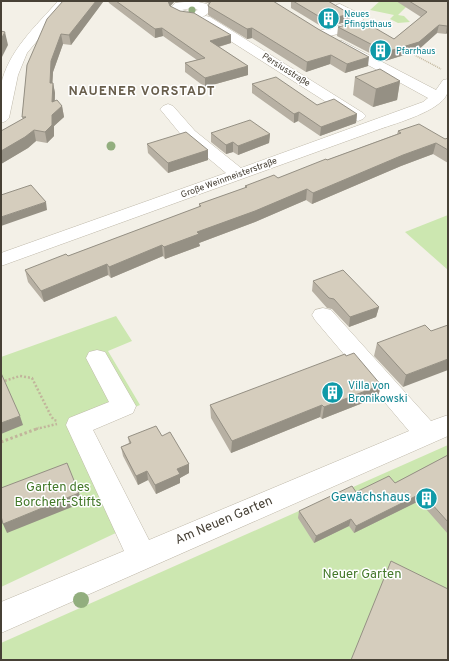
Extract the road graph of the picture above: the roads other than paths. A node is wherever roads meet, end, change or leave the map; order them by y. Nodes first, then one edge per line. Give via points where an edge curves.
1 (64, 1) edge
2 (196, 7) edge
3 (340, 8) edge
4 (310, 27) edge
5 (322, 34) junction
6 (445, 76) edge
7 (438, 97) junction
8 (168, 109) dead end
9 (1, 118) edge
10 (374, 126) junction
11 (239, 174) junction
12 (1, 260) edge
13 (322, 315) dead end
14 (97, 358) dead end
15 (437, 429) edge
16 (142, 557) junction
17 (1, 618) edge

1 - 9 street via 21,52 11,76
2 - 10 street, Persiusstraße
3 - 5 street via 358,19 359,23
4 - 5 street
5 - 7 street
6 - 7 street, Große Weinmeisterstraße
7 - 10 street, Große Weinmeisterstraße via 428,105
8 - 11 street via 189,134
10 - 11 street, Große Weinmeisterstraße
11 - 12 street, Große Weinmeisterstraße
13 - 15 street
14 - 16 street via 124,406 78,425
15 - 16 street, Am Neuen Garten
16 - 17 street, Am Neuen Garten

